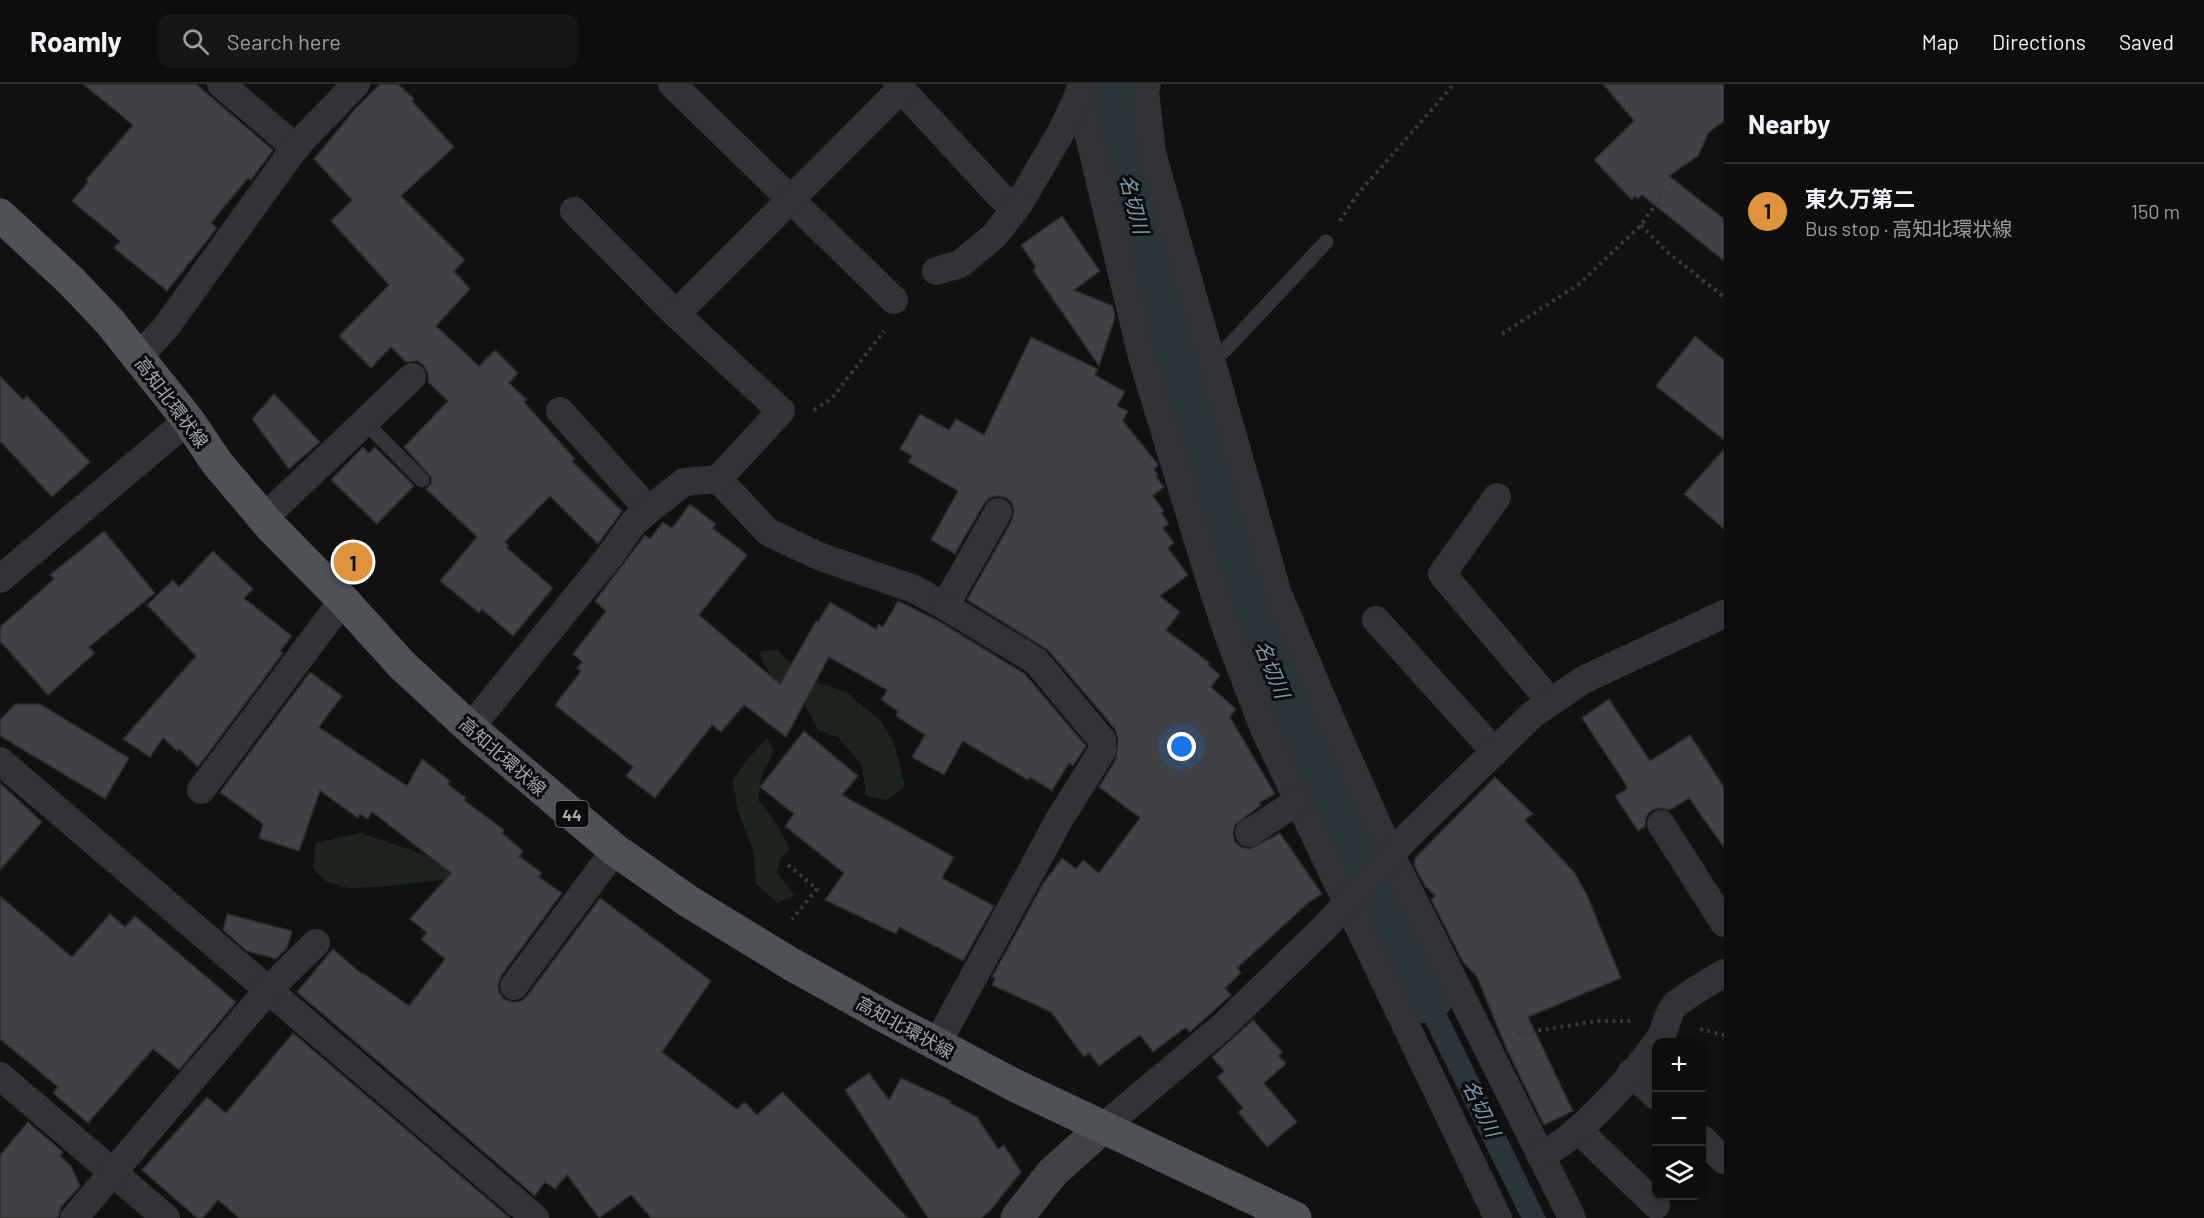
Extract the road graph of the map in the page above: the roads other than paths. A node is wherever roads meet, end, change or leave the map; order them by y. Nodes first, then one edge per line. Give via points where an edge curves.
1 (221, 84) edge
2 (356, 84) edge
3 (672, 84) edge
4 (1147, 84) edge
5 (899, 87) edge
6 (1080, 89) edge
7 (296, 148) junction
8 (790, 200) junction
9 (1019, 204) junction
10 (574, 212) dead end
11 (0, 215) edge
12 (1326, 242) road end
13 (936, 271) dead end
14 (891, 313) road end
15 (676, 314) junction
16 (139, 357) junction
17 (1211, 361) junction
18 (412, 378) dead end
19 (560, 411) dead end
20 (188, 420) junction
21 (365, 422) junction
22 (718, 479) junction
23 (423, 480) dead end
24 (1497, 497) dead end
25 (648, 509) junction
26 (998, 512) dead end
27 (264, 518) junction
28 (0, 579) edge
29 (343, 600) junction
30 (945, 606) junction
31 (1724, 614) edge
32 (1376, 620) dead end
33 (1551, 702) junction
34 (470, 728) junction
35 (1495, 752) junction
36 (0, 761) edge
37 (201, 790) dead end
38 (1298, 801) junction
39 (1661, 824) dead end
40 (1248, 833) dead end
41 (615, 850) junction
42 (1387, 860) junction
43 (1350, 900) junction
44 (1724, 923) edge
45 (316, 943) dead end
46 (1724, 973) edge
47 (514, 986) dead end
48 (268, 990) junction
49 (937, 1044) junction
50 (1631, 1073) junction
51 (0, 1076) edge
52 (1652, 1092) edge
53 (1102, 1128) junction
54 (1578, 1130) junction
55 (1706, 1144) edge
56 (1540, 1155) junction
57 (1724, 1160) edge
58 (113, 1173) junction
59 (1656, 1205) dead end
60 (74, 1218) edge
61 (166, 1218) edge
62 (535, 1218) edge
63 (1017, 1218) edge
64 (1295, 1218) edge
65 (1498, 1218) edge
66 (1572, 1218) edge

1 - 7 street
2 - 7 street
3 - 8 street
4 - 17 street via 1152,153
5 - 8 street
5 - 9 street via 1001,197
6 - 9 street via 1061,132
6 - 38 street via 1142,357 1210,580 1266,731
7 - 16 street via 166,327
8 - 14 street
8 - 15 street
9 - 13 street via 994,236 960,264
10 - 15 street
11 - 16 main road, 高知北環状線 / 44 via 71,281
12 - 17 lane
15 - 22 street via 781,411
16 - 20 main road, 高知北環状線 / 44
17 - 42 street via 1278,594
18 - 21 street
19 - 25 street
20 - 27 main road, 高知北環状線 / 44 via 217,463
20 - 28 street
21 - 23 lane
21 - 27 street
22 - 25 street via 684,482
22 - 30 street via 768,532 821,557 914,589
24 - 33 street via 1442,574
25 - 34 street
26 - 30 street
27 - 29 main road, 高知北環状線 / 44
29 - 34 main road, 高知北環状線 / 44 via 402,665
29 - 37 street
30 - 49 street via 1036,661 1102,740 1102,751 1059,820
31 - 33 street via 1584,680
32 - 35 street
33 - 35 street
34 - 41 main road, 高知北環状線 / 44
35 - 42 street
36 - 48 street
38 - 40 street
38 - 43 street
39 - 44 street
41 - 47 street
41 - 49 main road, 高知北環状線 / 44 via 697,907 791,964
42 - 43 street
42 - 56 street
43 - 53 street via 1222,1027
43 - 65 street
45 - 48 street
46 - 50 street via 1673,1007 1661,1035
48 - 58 street
48 - 62 street
49 - 53 main road, 高知北環状線 / 44
50 - 52 street
50 - 54 street
51 - 58 street
53 - 63 street via 1052,1173
53 - 64 main road, 高知北環状線 / 44
54 - 56 street
54 - 59 street
55 - 57 street
56 - 66 street
58 - 60 street
58 - 61 street

